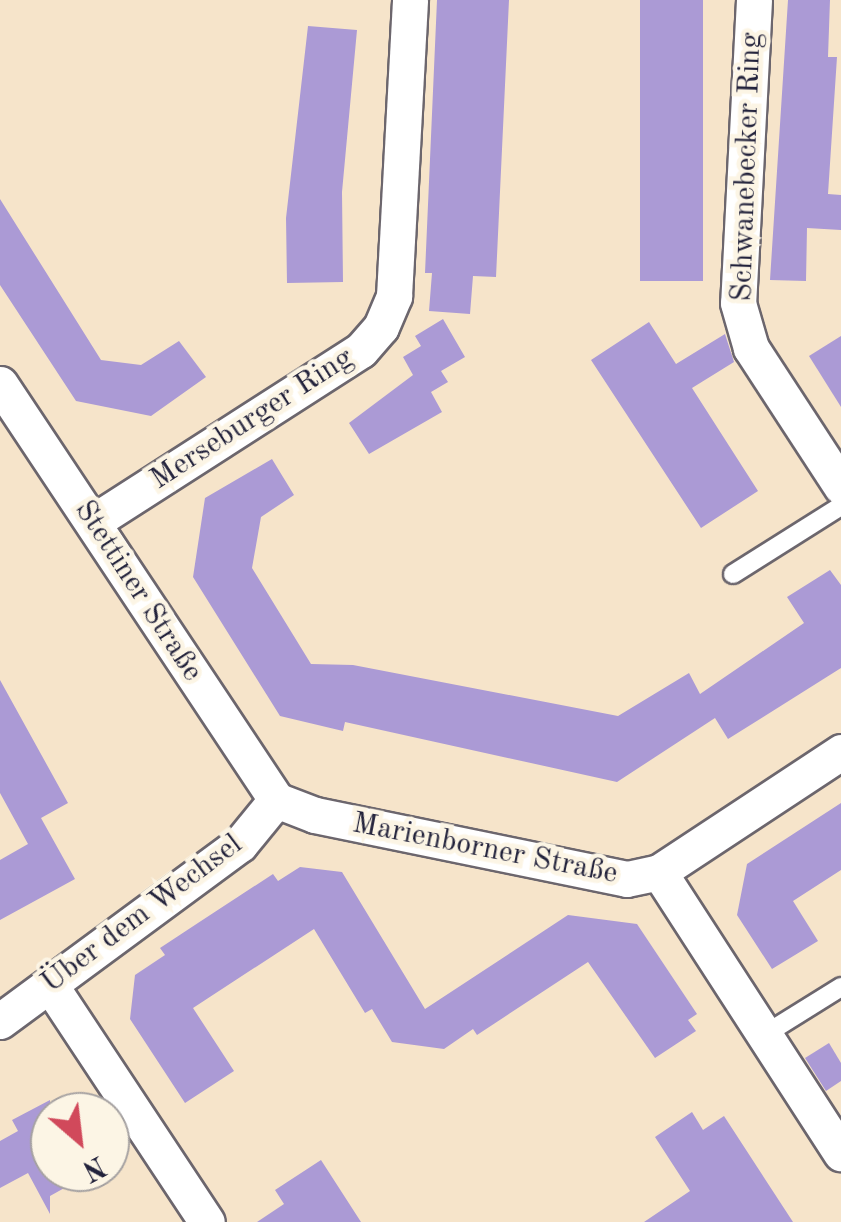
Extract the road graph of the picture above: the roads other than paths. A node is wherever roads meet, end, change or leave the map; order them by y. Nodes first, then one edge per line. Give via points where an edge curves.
1 (410, 0) edge
2 (754, 0) edge
3 (0, 384) edge
4 (841, 486) edge
5 (841, 506) edge
6 (93, 522) junction
7 (733, 574) dead end
8 (841, 752) edge
9 (276, 800) junction
10 (659, 872) junction
11 (50, 984) junction
12 (841, 987) edge
13 (0, 1021) edge
14 (764, 1034) junction
15 (841, 1153) edge
16 (207, 1222) edge

1 - 6 street, Merseburger Ring via 394,296 381,327 361,350
2 - 4 street, Schwanebecker Ring via 738,303 752,348
3 - 6 street, Stettiner Straße
5 - 7 lane
6 - 9 street, Stettiner Straße
8 - 10 street, Marienborner Straße
9 - 10 street, Marienborner Straße via 315,814 627,879
9 - 11 street, Über dem Wechsel via 240,844
10 - 14 street
11 - 13 street, Über dem Wechsel
11 - 16 street
12 - 14 lane
14 - 15 street

